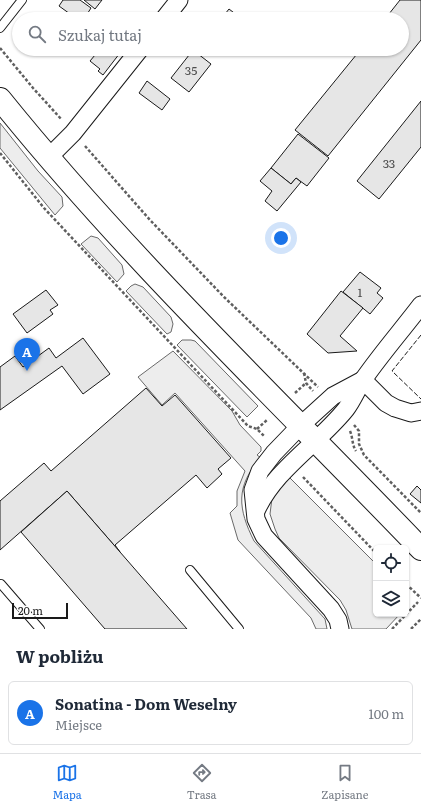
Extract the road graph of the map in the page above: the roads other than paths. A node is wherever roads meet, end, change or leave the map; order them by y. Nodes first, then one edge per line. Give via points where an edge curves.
1 (22, 0) edge
2 (179, 0) edge
3 (13, 12) edge
4 (170, 12) edge
5 (12, 13) edge
6 (0, 28) edge
7 (134, 56) edge
8 (0, 99) edge
9 (49, 157) junction
10 (421, 305) edge
11 (363, 380) junction
12 (421, 411) edge
13 (307, 433) junction
14 (421, 549) edge
15 (190, 570) dead end
16 (1, 584) dead end
17 (40, 629) edge
18 (239, 629) edge
19 (340, 629) edge

1 - 3 lane
2 - 4 street
5 - 6 lane
7 - 9 street via 74,133
8 - 9 main road
9 - 13 main road via 142,262
10 - 11 street
11 - 12 street via 386,403 395,408 411,414
11 - 13 street via 346,408
13 - 14 main road
13 - 19 street via 261,498 256,510 256,519 264,536 331,608
15 - 18 lane
16 - 17 lane

